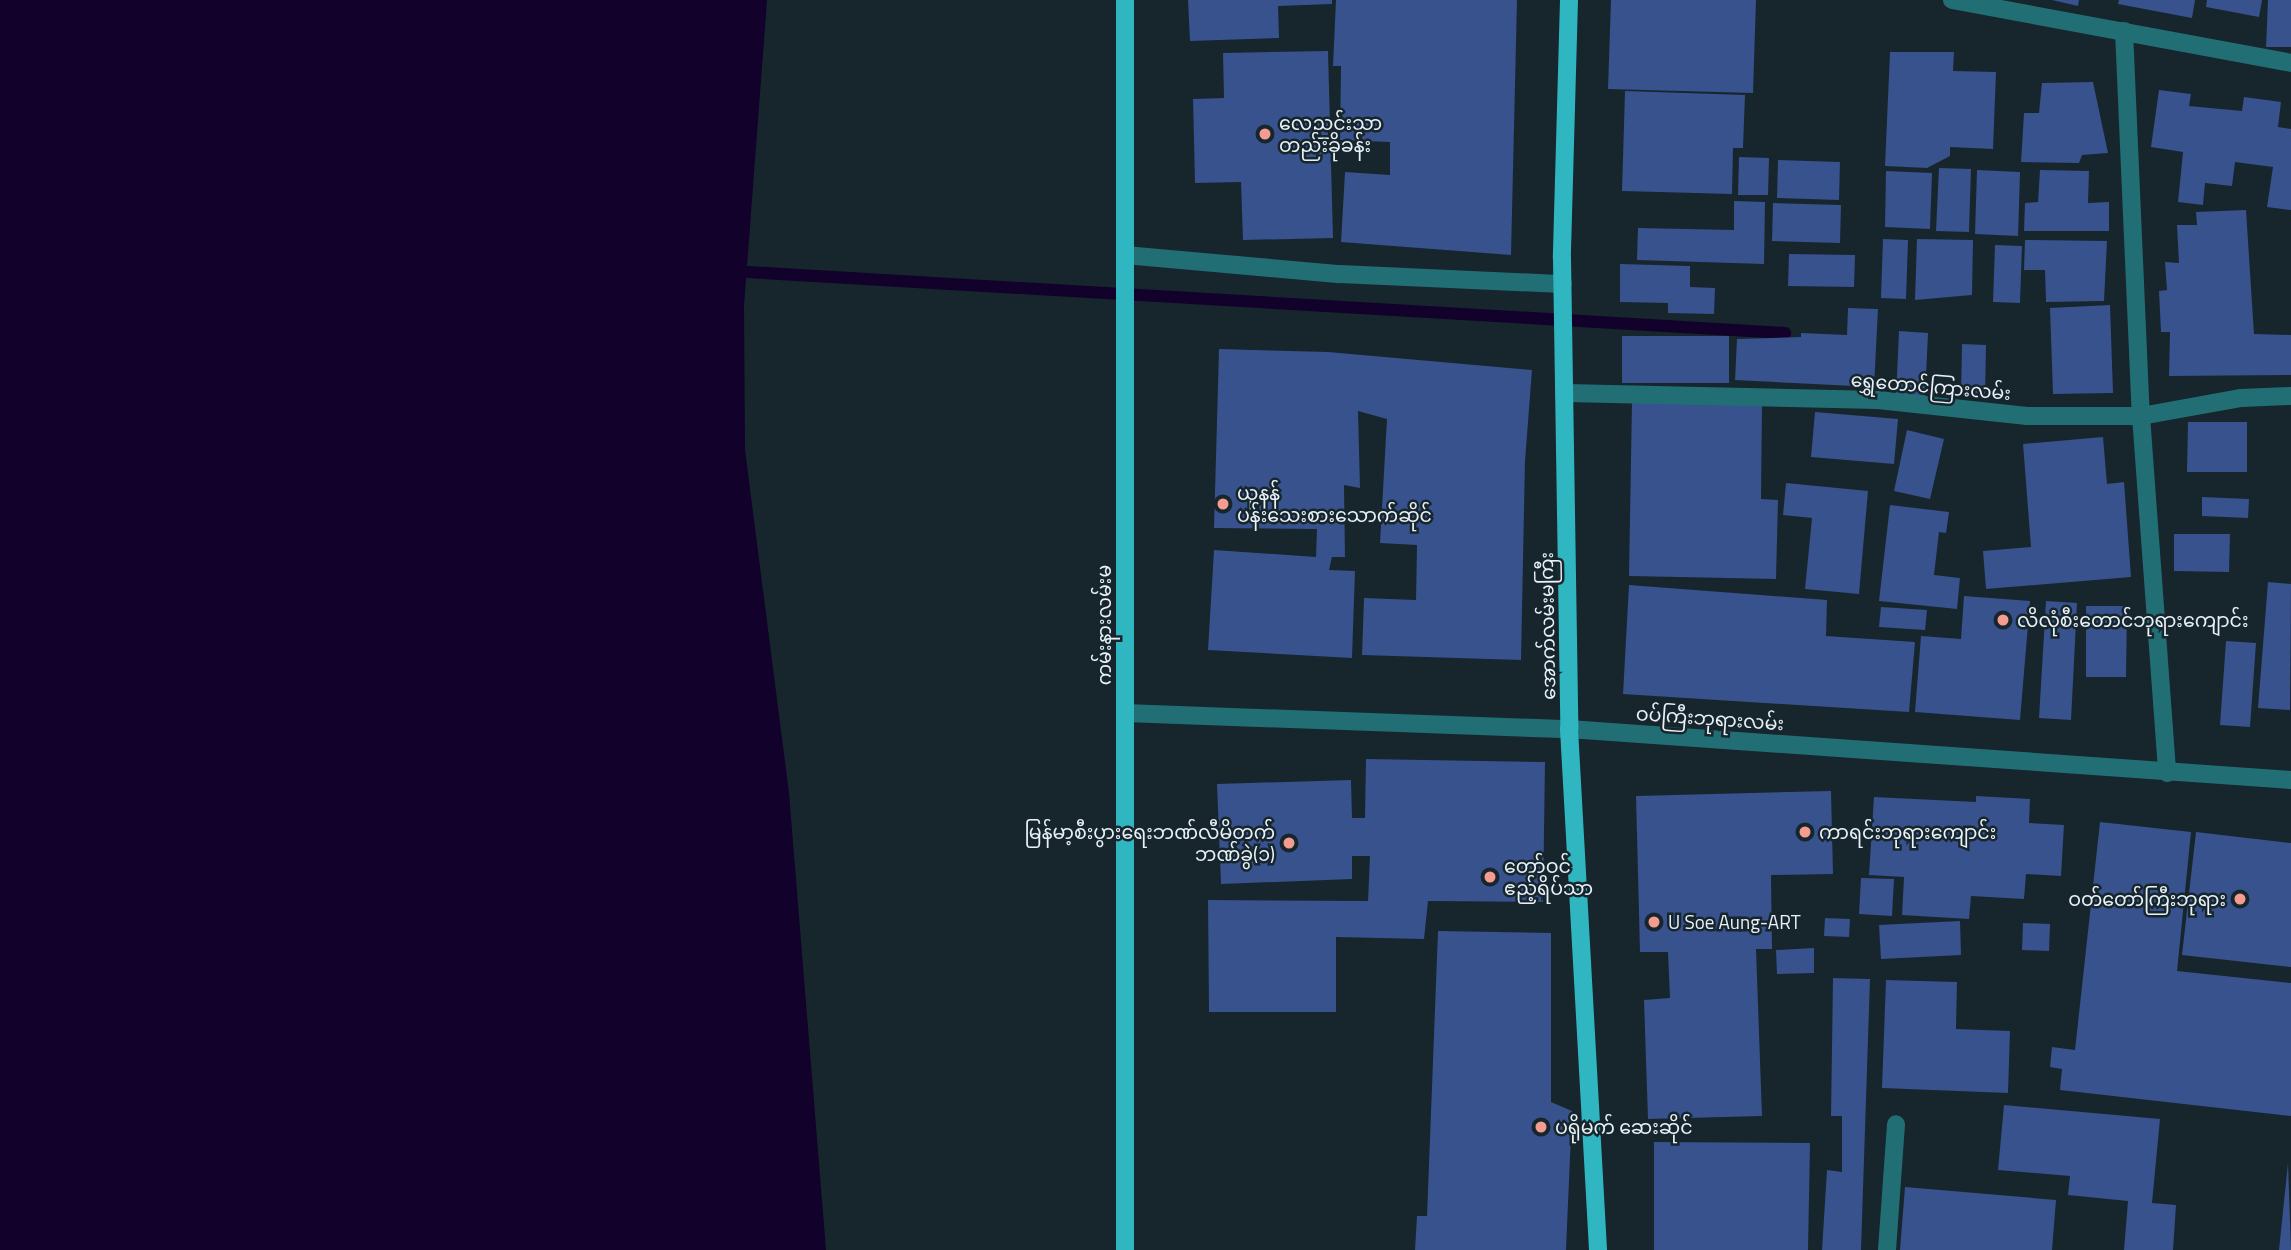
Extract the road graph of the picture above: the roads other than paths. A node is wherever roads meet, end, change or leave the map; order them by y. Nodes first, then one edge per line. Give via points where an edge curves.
1 (1125, 0) edge
2 (1569, 0) edge
3 (1952, 0) edge
4 (2124, 31) junction
5 (2291, 63) edge
6 (1125, 255) junction
7 (1563, 284) junction
8 (1566, 394) junction
9 (2291, 396) edge
10 (2141, 415) junction
11 (1125, 713) junction
12 (1569, 729) junction
13 (2167, 773) junction
14 (2291, 780) edge
15 (1896, 1124) dead end
16 (1125, 1250) edge
17 (1598, 1250) edge
18 (1887, 1250) edge

1 - 6 main road, ကမ်းနားလမ်းမ
2 - 7 main road, အောက်လမ်းမကြီး
3 - 4 street
4 - 5 street
4 - 10 street
6 - 7 street via 1340,274
6 - 11 main road, ကမ်းနားလမ်းမ
7 - 8 main road, အောက်လမ်းမကြီး
8 - 10 street, ရွှေတောင်ကြားလမ်း via 1878,400 2027,416
8 - 12 main road, အောက်လမ်းမကြီး
9 - 10 street, ရွှေတောင်ကြားလမ်း via 2241,398
10 - 13 street
11 - 12 street, ဝပ်ကြီးဘုရားလမ်း
11 - 16 main road, ကမ်းနားလမ်းမ
12 - 13 street, ဝပ်ကြီးဘုရားလမ်း
12 - 17 main road, အောက်လမ်းမကြီး
13 - 14 street, ဝပ်ကြီးဘုရားလမ်း
15 - 18 street

